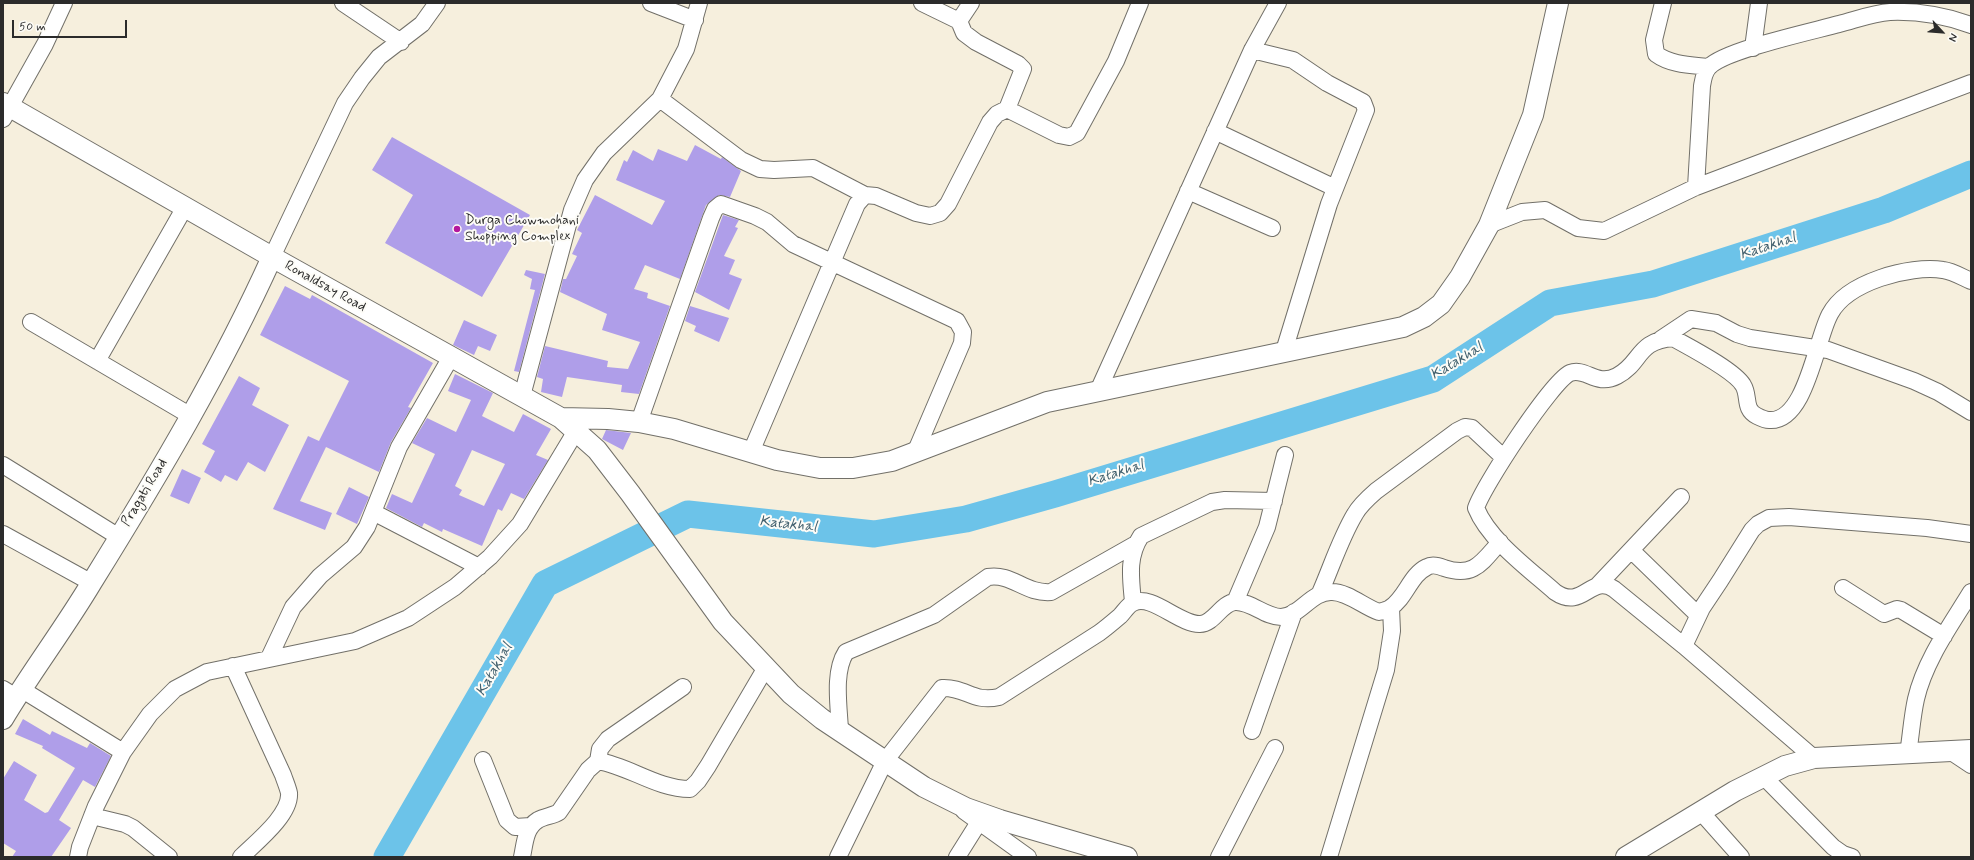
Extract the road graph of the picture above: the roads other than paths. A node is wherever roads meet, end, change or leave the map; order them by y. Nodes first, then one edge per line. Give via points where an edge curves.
1 (64, 3) edge
2 (343, 3) edge
3 (437, 3) edge
4 (651, 3) edge
5 (699, 3) edge
6 (922, 3) edge
7 (971, 3) edge
8 (1140, 3) edge
9 (1278, 3) edge
10 (1558, 3) edge
11 (1663, 3) edge
12 (1759, 3) edge
13 (1905, 8) edge
14 (695, 20) junction
15 (959, 21) junction
16 (1971, 25) edge
17 (401, 42) junction
18 (1753, 48) junction
19 (1252, 50) junction
20 (1709, 67) junction
21 (1971, 83) edge
22 (660, 99) junction
23 (1007, 109) junction
24 (5, 110) edge
25 (1215, 131) junction
26 (1696, 187) junction
27 (1335, 188) junction
28 (1188, 190) junction
29 (865, 195) junction
30 (185, 207) junction
31 (1489, 225) junction
32 (1272, 228) dead end
33 (272, 258) junction
34 (832, 261) junction
35 (1971, 281) edge
36 (31, 322) dead end
37 (1661, 339) junction
38 (1818, 347) junction
39 (1284, 351) junction
40 (451, 356) junction
41 (97, 361) junction
42 (1098, 391) junction
43 (522, 396) junction
44 (1971, 412) edge
45 (191, 416) junction
46 (561, 418) junction
47 (639, 422) junction
48 (576, 431) junction
49 (751, 452) junction
50 (914, 453) junction
51 (1285, 455) dead end
52 (1504, 458) junction
53 (3, 465) edge
54 (1681, 497) dead end
55 (1274, 501) junction
56 (373, 512) junction
57 (3, 534) edge
58 (1971, 534) edge
59 (119, 537) junction
60 (1500, 542) junction
61 (1134, 545) junction
62 (1631, 550) junction
63 (479, 567) junction
64 (92, 583) junction
65 (1598, 585) junction
66 (1843, 588) dead end
67 (1971, 592) edge
68 (1320, 593) junction
69 (1133, 602) junction
70 (1235, 602) junction
71 (1391, 608) junction
72 (1294, 612) junction
73 (1698, 614) junction
74 (1944, 636) junction
75 (1684, 646) junction
76 (269, 658) junction
77 (233, 666) junction
78 (765, 668) junction
79 (684, 687) dead end
80 (13, 692) edge
81 (3, 719) edge
82 (840, 730) junction
83 (1252, 731) dead end
84 (1275, 748) dead end
85 (1971, 750) edge
86 (1950, 751) junction
87 (123, 752) junction
88 (1908, 754) junction
89 (1814, 758) junction
90 (483, 760) dead end
91 (598, 761) junction
92 (885, 761) junction
93 (1971, 765) edge
94 (1763, 776) junction
95 (944, 797) junction
96 (1701, 812) junction
97 (92, 816) junction
98 (979, 822) junction
99 (531, 826) junction
100 (1632, 856) edge
101 (78, 857) edge
102 (169, 857) edge
103 (241, 857) edge
104 (522, 857) edge
105 (838, 857) edge
106 (957, 857) edge
107 (1028, 857) edge
108 (1127, 857) edge
109 (1219, 857) edge
110 (1328, 857) edge
111 (1741, 857) edge
112 (1852, 857) edge

1 - 24 street via 45,44
2 - 17 street
3 - 17 street via 422,24
4 - 14 street
5 - 14 street
6 - 15 street
7 - 15 street
8 - 23 street via 1116,61 1077,133 1069,137 1059,135
9 - 19 street
10 - 31 street via 1533,115
11 - 20 street via 1654,40 1656,54 1674,62
12 - 18 street
13 - 16 street
13 - 18 street
14 - 22 street via 686,49
15 - 23 street via 964,33 1018,64 1022,69
17 - 33 street via 379,57 345,103
18 - 20 street via 1719,60
19 - 25 street
19 - 27 street via 1293,60 1363,102 1366,110
20 - 26 street via 1704,74 1702,86
21 - 26 street
22 - 29 street via 741,160 760,169 813,168
22 - 43 street via 604,153 585,180 572,210
23 - 29 street via 997,114 990,122 948,204 940,213 930,216 916,213 876,196
24 - 30 street, Ronaldsay Road
25 - 27 street
25 - 28 street
26 - 31 street via 1604,231 1578,228 1545,210 1522,212
27 - 39 street
28 - 32 street
28 - 42 street
29 - 34 street via 857,204
30 - 33 street, Ronaldsay Road
30 - 41 street
31 - 39 street via 1460,277 1441,304 1424,317 1403,327
33 - 40 street, Ronaldsay Road
33 - 45 street, Pragati Road via 245,317
34 - 47 street via 793,244 756,216 721,204 715,209
34 - 49 street
34 - 50 street via 957,321 963,332 962,343
35 - 38 street via 1944,270 1894,273 1840,299 1829,314
36 - 41 street
37 - 38 street via 1691,319 1716,323 1750,338
37 - 38 street via 1673,338 1733,375 1744,385 1748,409 1767,420 1778,420 1791,410 1800,397
37 - 52 street via 1650,343 1619,375 1606,380 1581,372 1570,373 1549,395
38 - 44 street via 1914,381
39 - 42 street
40 - 43 street, Ronaldsay Road
40 - 56 street via 399,447
41 - 45 street
42 - 50 street via 1047,402 1004,416
43 - 46 street, Ronaldsay Road
45 - 59 street, Pragati Road
46 - 47 street
46 - 48 street, Ronaldsay Road
47 - 49 street
48 - 63 street via 520,524
48 - 78 street, Ronaldsay Road via 597,450 723,622
49 - 50 street via 820,468 853,468 892,461
51 - 55 street
52 - 60 street via 1479,498 1476,508 1481,521
52 - 68 street via 1472,428 1457,430 1365,502 1352,520
53 - 59 street
54 - 62 street
55 - 61 street via 1212,502 1140,536
55 - 70 street via 1259,549
56 - 63 street
56 - 76 street via 354,547 320,576 293,607
57 - 64 street
58 - 73 street via 1851,521 1770,518 1752,530
59 - 64 street, Pragati Road
60 - 65 street via 1564,598 1578,597
60 - 71 street via 1480,564 1468,572 1428,566 1420,571
61 - 69 street via 1130,574
61 - 82 street via 1051,592 1030,591 1007,579 988,577 934,615 846,652 841,660 839,672
62 - 65 street
62 - 73 street
63 - 76 street via 455,587 408,618 355,640
64 - 80 street, Pragati Road
65 - 75 street via 1607,585 1614,589
66 - 74 street via 1884,614 1897,609 1902,610
67 - 74 street
68 - 71 street via 1344,595 1378,612
68 - 72 street
69 - 70 street via 1146,601 1191,623 1201,624
69 - 92 street via 1099,633 999,696 987,699 953,688 942,688
70 - 72 street via 1247,604 1270,615 1282,617
71 - 110 street via 1392,637 1386,670
72 - 83 street
73 - 75 street
74 - 88 street via 1916,699
75 - 89 street
76 - 77 street
77 - 87 street via 207,672 175,689 150,714
77 - 103 street via 283,775 289,794 282,815
78 - 82 street, Ronaldsay Road via 791,694
78 - 91 street via 708,766 690,790 675,789 611,763
79 - 91 street via 608,739 600,749
80 - 81 street, Pragati Road
80 - 87 street
82 - 92 street, Ronaldsay Road
84 - 109 street
85 - 86 street
86 - 88 street
86 - 93 street
87 - 97 street
88 - 89 street
89 - 94 street via 1785,766
90 - 99 street via 506,820 515,827
91 - 99 street via 588,770 559,812 539,819
92 - 95 street, Ronaldsay Road
92 - 105 street
94 - 96 street
94 - 112 street via 1833,847
95 - 98 street
95 - 108 street, Ronaldsay Road via 1000,820
96 - 100 street
96 - 111 street
97 - 101 street
97 - 102 street via 133,828
98 - 106 street
98 - 107 street
99 - 104 street via 526,836

